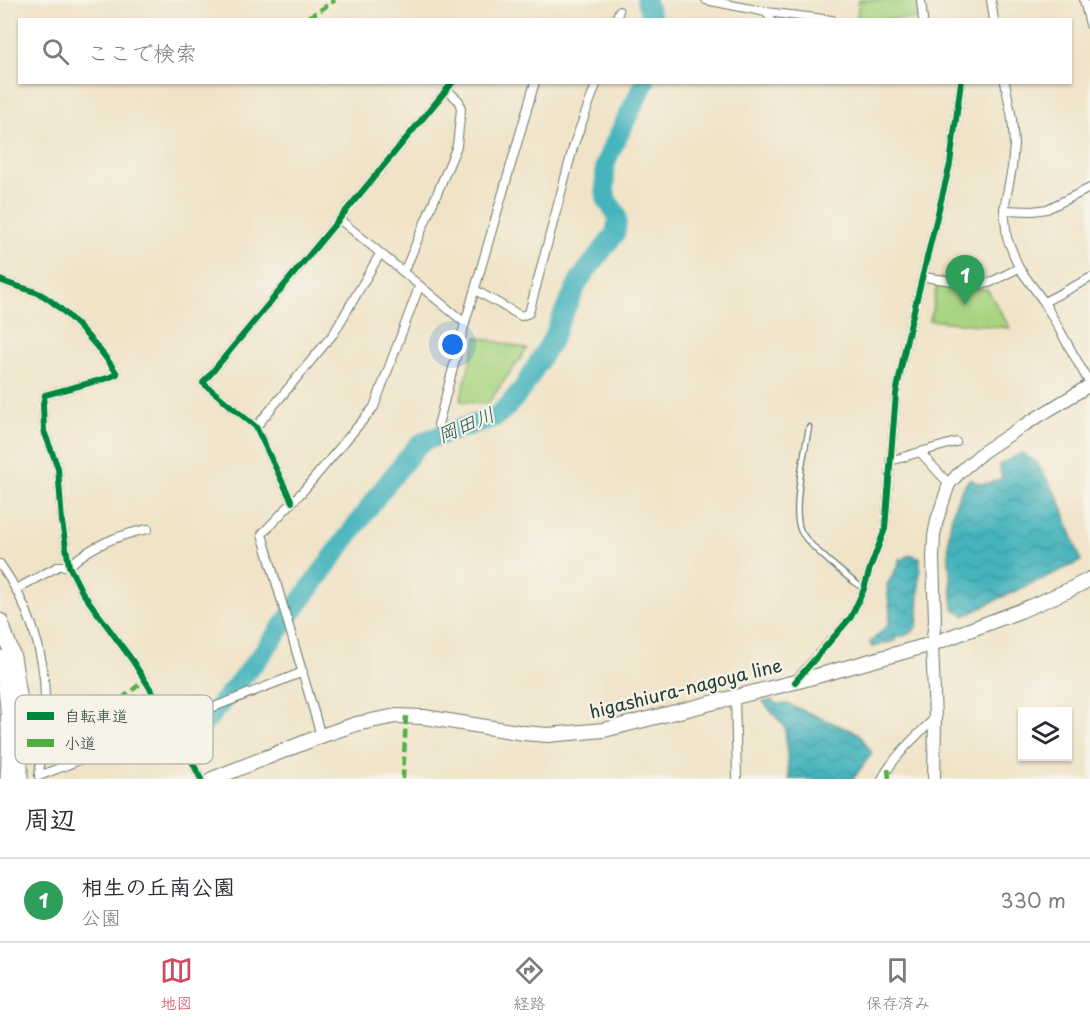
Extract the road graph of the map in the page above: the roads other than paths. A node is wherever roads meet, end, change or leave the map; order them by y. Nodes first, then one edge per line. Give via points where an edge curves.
1 (706, 0) edge
2 (921, 0) edge
3 (991, 0) edge
4 (1084, 0) edge
5 (768, 16) edge
6 (800, 18) edge
7 (923, 18) edge
8 (994, 18) edge
9 (1090, 25) edge
10 (534, 84) edge
11 (596, 84) edge
12 (961, 84) edge
13 (1005, 84) edge
14 (450, 86) edge
15 (1090, 188) edge
16 (1004, 210) junction
17 (339, 219) junction
18 (380, 254) junction
19 (1019, 268) junction
20 (402, 271) junction
21 (922, 277) junction
22 (1090, 278) edge
23 (0, 280) edge
24 (419, 287) junction
25 (475, 290) junction
26 (1044, 302) junction
27 (465, 324) junction
28 (1090, 385) edge
29 (438, 425) dead end
30 (256, 426) junction
31 (809, 427) dead end
32 (956, 442) dead end
33 (920, 452) junction
34 (890, 461) junction
35 (949, 484) junction
36 (292, 502) junction
37 (148, 529) dead end
38 (0, 564) edge
39 (69, 566) junction
40 (1090, 579) edge
41 (16, 589) junction
42 (864, 589) junction
43 (0, 621) edge
44 (932, 644) junction
45 (0, 658) edge
46 (303, 672) junction
47 (795, 682) junction
48 (19, 695) edge
49 (45, 695) edge
50 (154, 695) edge
51 (735, 696) junction
52 (213, 707) edge
53 (935, 718) junction
54 (321, 736) junction
55 (40, 764) edge
56 (71, 764) edge
57 (193, 764) edge
58 (8, 779) edge
59 (201, 779) edge
60 (212, 779) edge
61 (737, 779) edge
62 (882, 779) edge
63 (934, 779) edge

1 - 5 street
2 - 7 street
3 - 8 street
4 - 9 street
5 - 6 street
10 - 25 street
11 - 25 street via 571,153 529,313 521,316
12 - 21 street via 950,165
13 - 16 street via 1014,144
14 - 17 street
14 - 20 street via 461,109 457,146
15 - 16 street via 1047,209
16 - 19 street via 1007,238
17 - 18 street
17 - 30 street via 203,383
18 - 20 street
18 - 30 street via 334,333
19 - 21 street via 989,283
19 - 26 street
20 - 24 street
21 - 34 street via 896,394
22 - 26 street
23 - 39 street via 45,297 70,318 117,374 45,395 45,430 58,468
24 - 27 street
24 - 36 street via 374,407
25 - 27 street
26 - 28 street
27 - 29 street
28 - 35 street via 983,452
30 - 36 street
31 - 42 lane via 798,505 800,530 806,540
32 - 33 street
33 - 34 street
33 - 35 street
34 - 42 street via 885,529
35 - 44 street via 934,536
36 - 46 street via 262,534
37 - 39 street via 104,543
38 - 41 street
39 - 41 street via 59,566
39 - 50 street via 82,592
40 - 44 main road, higashiura-nagoya line
41 - 49 street via 39,649
42 - 47 street via 851,616
43 - 48 highway via 13,657
44 - 47 main road, higashiura-nagoya line
44 - 53 street
45 - 58 highway via 8,708
46 - 52 street
46 - 54 street
47 - 51 main road, higashiura-nagoya line
51 - 54 main road, higashiura-nagoya line via 604,730 573,734 524,733 396,716
51 - 61 street
53 - 62 street
53 - 63 street
54 - 60 main road, higashiura-nagoya line
55 - 56 street via 39,777
57 - 59 street

